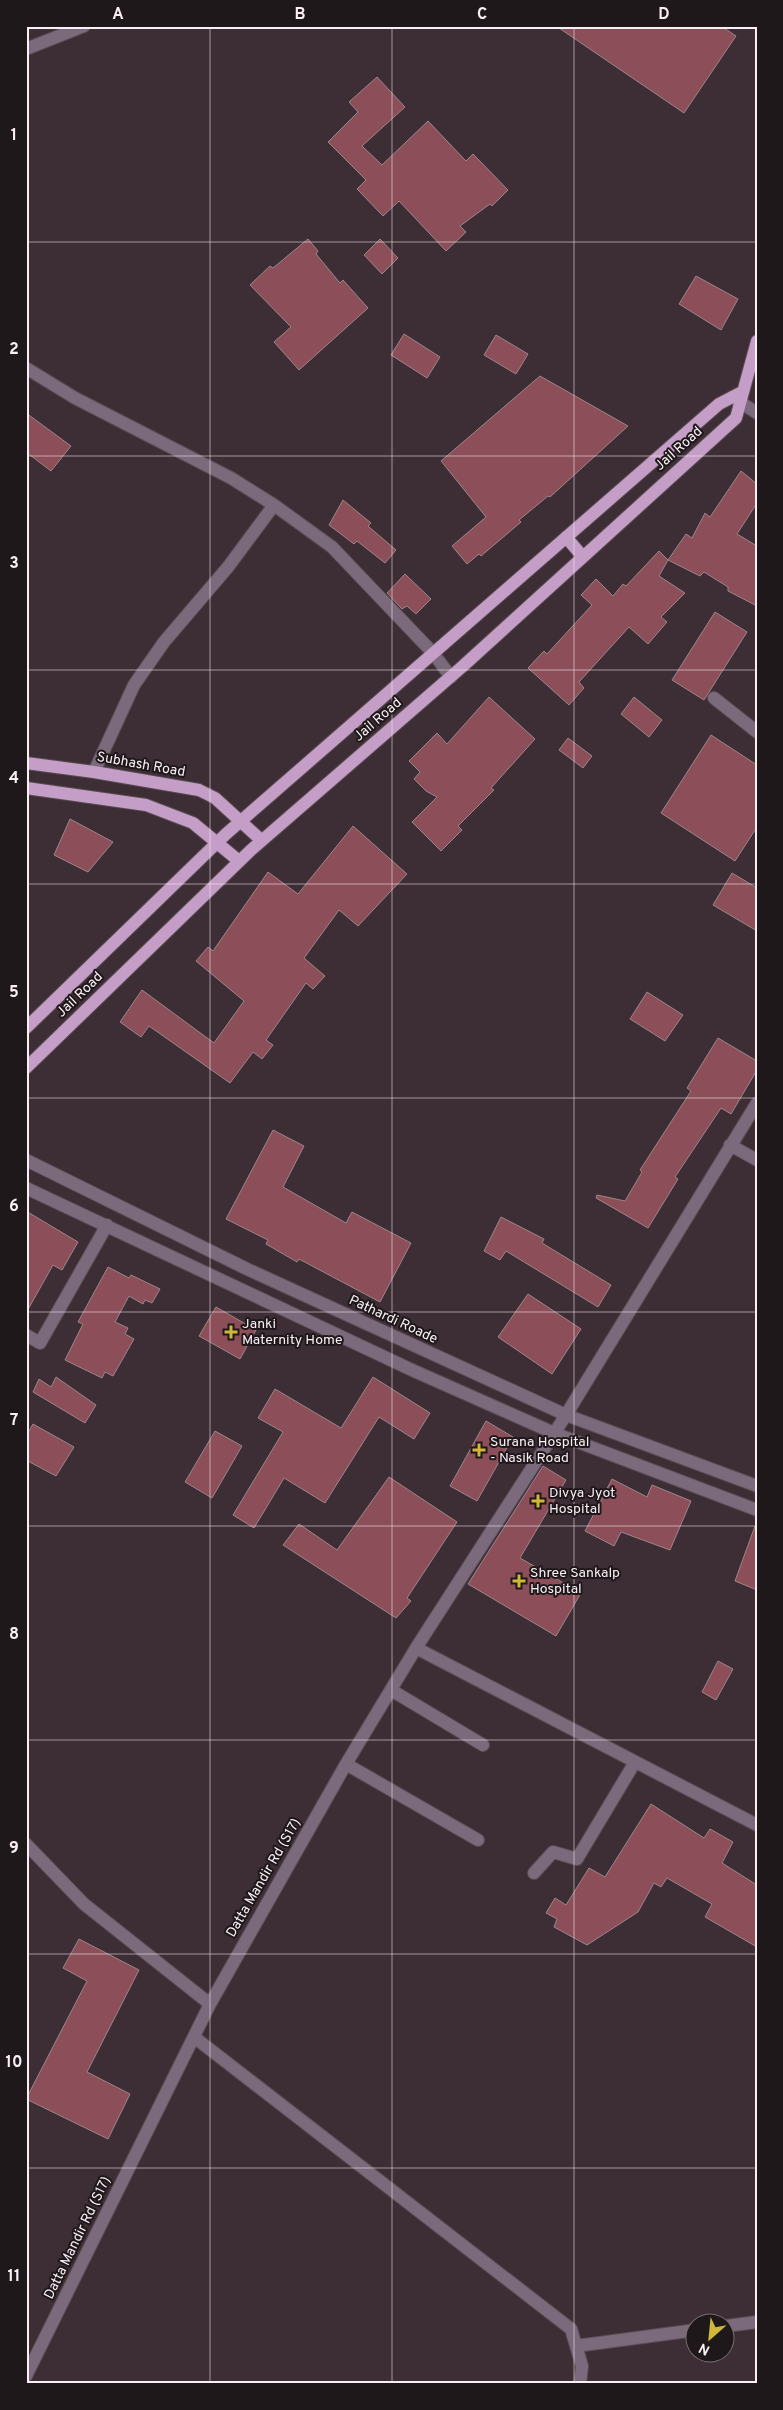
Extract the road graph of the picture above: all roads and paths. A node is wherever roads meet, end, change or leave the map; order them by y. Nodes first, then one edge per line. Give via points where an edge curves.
1 (84, 26) edge
2 (26, 49) edge
3 (757, 341) edge
4 (26, 368) edge
5 (738, 397) junction
6 (757, 413) edge
7 (274, 505) junction
8 (566, 537) junction
9 (582, 558) junction
10 (433, 652) junction
11 (451, 677) junction
12 (714, 698) dead end
13 (757, 732) edge
14 (26, 763) edge
15 (94, 772) junction
16 (26, 788) edge
17 (240, 822) junction
18 (261, 840) junction
19 (217, 842) junction
20 (239, 861) junction
21 (26, 1028) edge
22 (26, 1068) edge
23 (757, 1103) edge
24 (730, 1145) junction
25 (26, 1160) edge
26 (757, 1160) edge
27 (26, 1188) edge
28 (107, 1226) junction
29 (26, 1335) edge
30 (566, 1415) junction
31 (554, 1433) junction
32 (757, 1486) edge
33 (757, 1510) edge
34 (416, 1648) junction
35 (391, 1690) junction
36 (483, 1745) dead end
37 (635, 1762) junction
38 (346, 1764) junction
39 (757, 1825) edge
40 (478, 1840) dead end
41 (26, 1844) edge
42 (534, 1873) dead end
43 (210, 2004) junction
44 (194, 2037) junction
45 (757, 2322) edge
46 (736, 2325) edge
47 (686, 2331) edge
48 (576, 2346) junction
49 (26, 2376) edge
50 (580, 2384) edge

1 - 2 street
3 - 5 main road, Jail Road
4 - 7 street via 75,398 232,478
5 - 6 street
5 - 8 main road via 719,404
5 - 9 main road, Jail Road via 736,418
7 - 10 street via 332,547
7 - 15 street via 228,567 164,642 134,685
8 - 9 main road
8 - 10 main road
9 - 11 main road, Jail Road
10 - 11 street
10 - 17 main road
11 - 18 main road, Jail Road
12 - 13 street
14 - 15 main road, Subhash Road
15 - 17 main road, Subhash Road via 199,790 215,798
16 - 19 main road via 146,805 193,823
17 - 18 main road, Subhash Road
17 - 19 main road
18 - 20 main road, Jail Road
19 - 20 main road
19 - 21 main road
20 - 22 main road, Jail Road
23 - 24 street, Datta Mandir Rd (S17)
24 - 26 street
24 - 30 street, Datta Mandir Rd (S17)
25 - 30 street, Pathardi Roade via 247,1269
27 - 28 street
28 - 29 street via 40,1343
28 - 31 street via 412,1370
30 - 31 street, Datta Mandir Rd (S17)
30 - 32 street, Pathardi Roade
31 - 33 street
31 - 34 street, Datta Mandir Rd (S17)
34 - 35 street, Datta Mandir Rd (S17)
34 - 37 street
35 - 36 street
35 - 38 street, Datta Mandir Rd (S17)
37 - 39 street
37 - 42 street via 577,1859 553,1852
38 - 40 street
38 - 43 street, Datta Mandir Rd (S17)
41 - 43 street via 84,1904
43 - 44 street, Datta Mandir Rd (S17)
44 - 48 street via 570,2329
44 - 49 street, Datta Mandir Rd (S17)
45 - 46 street
47 - 48 street
48 - 50 street via 582,2366

